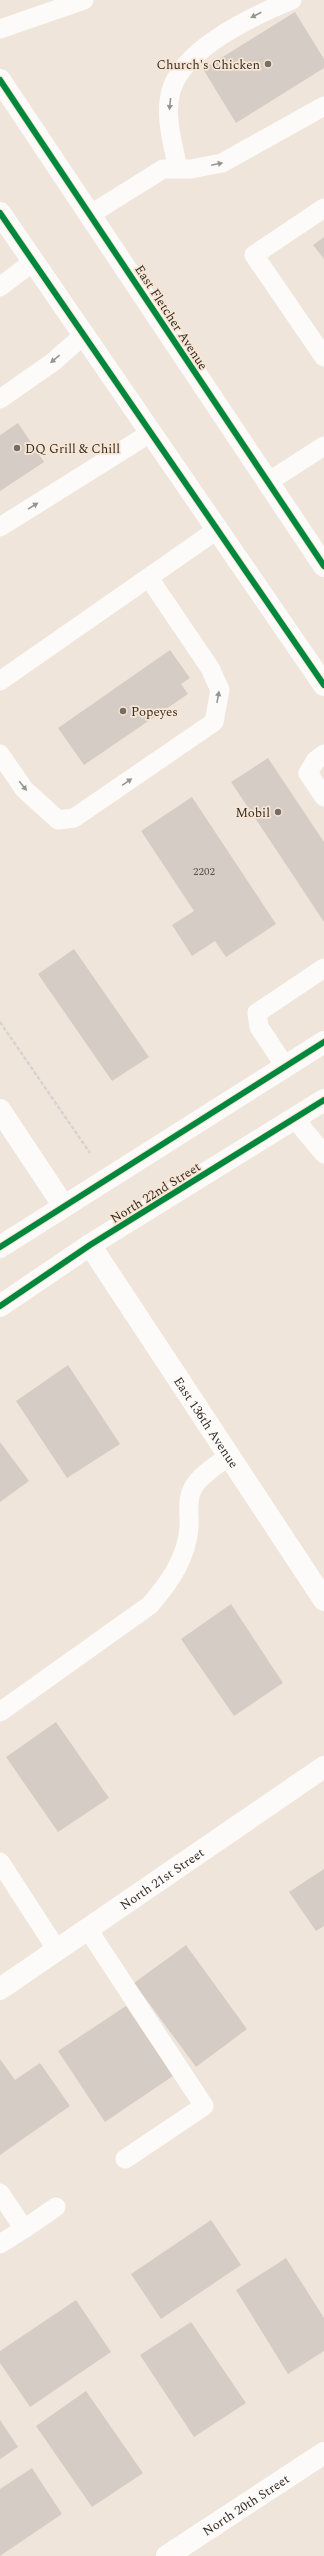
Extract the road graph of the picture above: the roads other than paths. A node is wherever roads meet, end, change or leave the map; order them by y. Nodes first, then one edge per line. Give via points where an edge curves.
1 (84, 0) edge
2 (292, 0) edge
3 (0, 28) edge
4 (0, 80) edge
5 (324, 106) edge
6 (178, 169) junction
7 (324, 208) edge
8 (0, 213) edge
9 (91, 214) junction
10 (300, 224) junction
11 (324, 224) edge
12 (34, 261) junction
13 (0, 287) edge
14 (85, 334) junction
15 (324, 357) edge
16 (0, 399) edge
17 (152, 432) junction
18 (324, 446) edge
19 (268, 482) junction
20 (0, 527) edge
21 (218, 529) junction
22 (324, 566) edge
23 (149, 578) junction
24 (0, 681) edge
25 (324, 685) edge
26 (0, 754) edge
27 (324, 754) edge
28 (324, 797) edge
29 (324, 968) edge
30 (324, 1042) edge
31 (285, 1066) junction
32 (324, 1100) edge
33 (0, 1110) edge
34 (294, 1118) junction
35 (324, 1154) edge
36 (64, 1204) junction
37 (90, 1245) junction
38 (0, 1247) edge
39 (0, 1306) edge
40 (229, 1456) junction
41 (324, 1600) edge
42 (0, 1712) edge
43 (324, 1767) edge
44 (0, 1862) edge
45 (87, 1928) junction
46 (57, 1950) junction
47 (0, 1989) edge
48 (125, 2159) dead end
49 (0, 2193) edge
50 (56, 2207) dead end
51 (24, 2229) junction
52 (0, 2244) edge
53 (324, 2453) edge
54 (167, 2556) edge

1 - 3 lane
2 -> 6 lane via 255,15 197,54 178,75 171,91 169,116
4 - 9 street, East Fletcher Avenue
6 -> 5 lane via 222,163
6 - 9 lane via 163,169
7 - 10 lane
8 - 12 street
9 - 19 street, East Fletcher Avenue
10 - 11 lane
10 - 15 lane via 254,255
12 - 13 lane
12 - 14 street
14 -> 16 lane via 52,362
14 - 17 street
20 -> 17 lane
17 - 21 street
18 - 19 lane
19 - 22 street, East Fletcher Avenue
21 - 23 lane
21 - 25 street
23 - 24 lane
26 -> 23 lane via 24,789 58,820 74,818 214,722 220,690 210,668
27 - 28 lane via 316,760 308,773
29 - 31 lane via 257,1013 259,1027
30 - 31 street
31 - 36 street
32 - 34 street, North 22nd Street
33 - 36 street
34 - 35 lane
34 - 37 street, North 22nd Street
36 - 38 street
37 - 39 street, North 22nd Street
37 - 40 street, East 136th Avenue
40 - 41 street, East 136th Avenue
40 - 42 lane via 201,1478 193,1488 188,1503 189,1528 180,1562 167,1586 150,1605
43 - 45 street, North 21st Street
44 - 46 lane
45 - 46 street, North 21st Street
45 - 48 lane via 204,2106
46 - 47 street, North 21st Street
49 - 51 lane
50 - 51 lane
51 - 52 lane
53 - 54 street, North 20th Street

